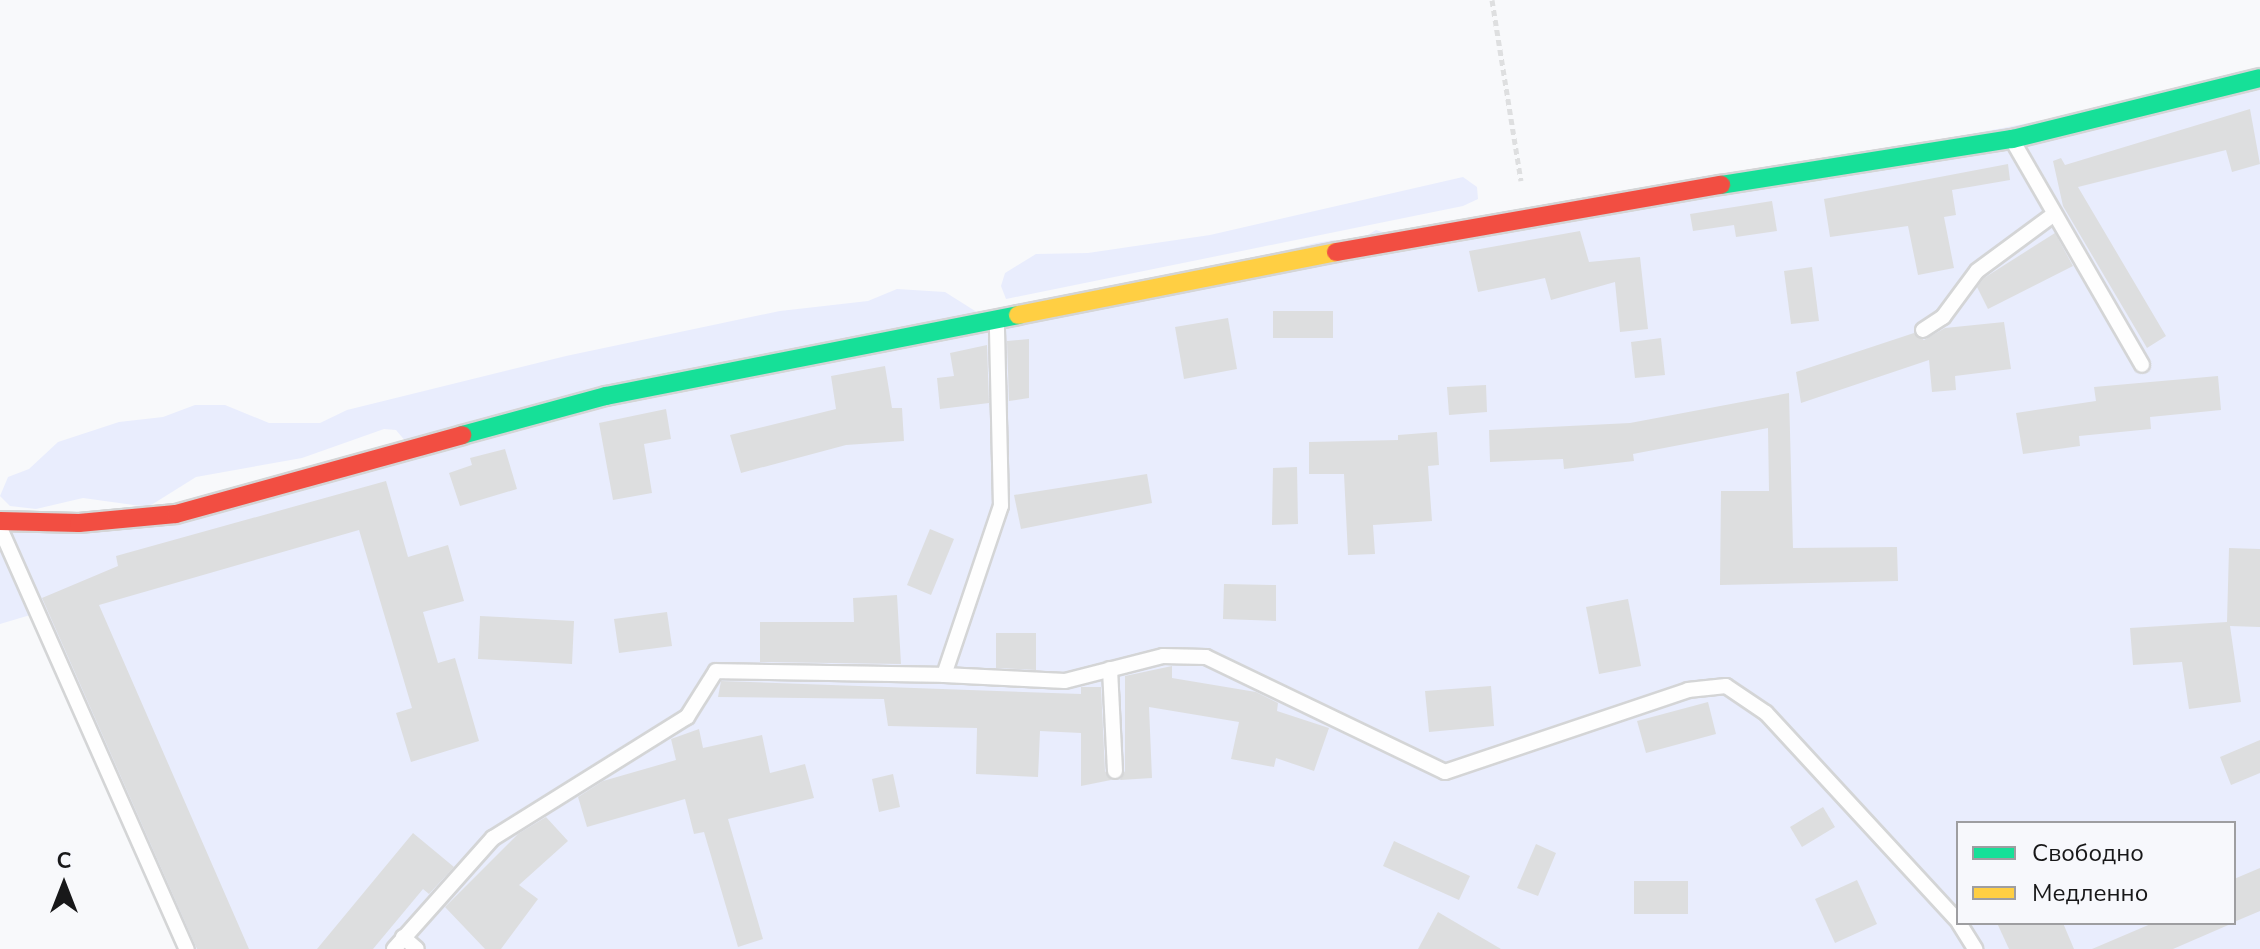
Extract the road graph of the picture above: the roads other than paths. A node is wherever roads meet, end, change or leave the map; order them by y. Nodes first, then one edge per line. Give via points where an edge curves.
1 (2260, 78) edge
2 (2012, 139) junction
3 (2053, 215) junction
4 (997, 318) junction
5 (1923, 330) dead end
6 (2142, 365) dead end
7 (0, 521) edge
8 (0, 527) edge
9 (1110, 669) junction
10 (944, 675) junction
11 (1115, 771) dead end
12 (1956, 919) edge
13 (1961, 925) edge
14 (399, 943) edge
15 (187, 949) edge
16 (417, 949) edge
17 (1975, 949) edge

1 - 2 main road
2 - 3 lane
2 - 4 main road via 1526,215
3 - 5 lane via 1977,271 1943,317
3 - 6 lane
4 - 7 main road via 606,396 176,514 79,523
4 - 10 lane via 1001,506
8 - 15 lane
9 - 10 lane via 1041,682
9 - 11 lane
9 - 12 lane via 1163,656 1206,657 1445,772 1688,690 1726,686 1766,713
10 - 14 lane via 716,671 687,717 493,838
13 - 17 lane
14 - 16 lane

